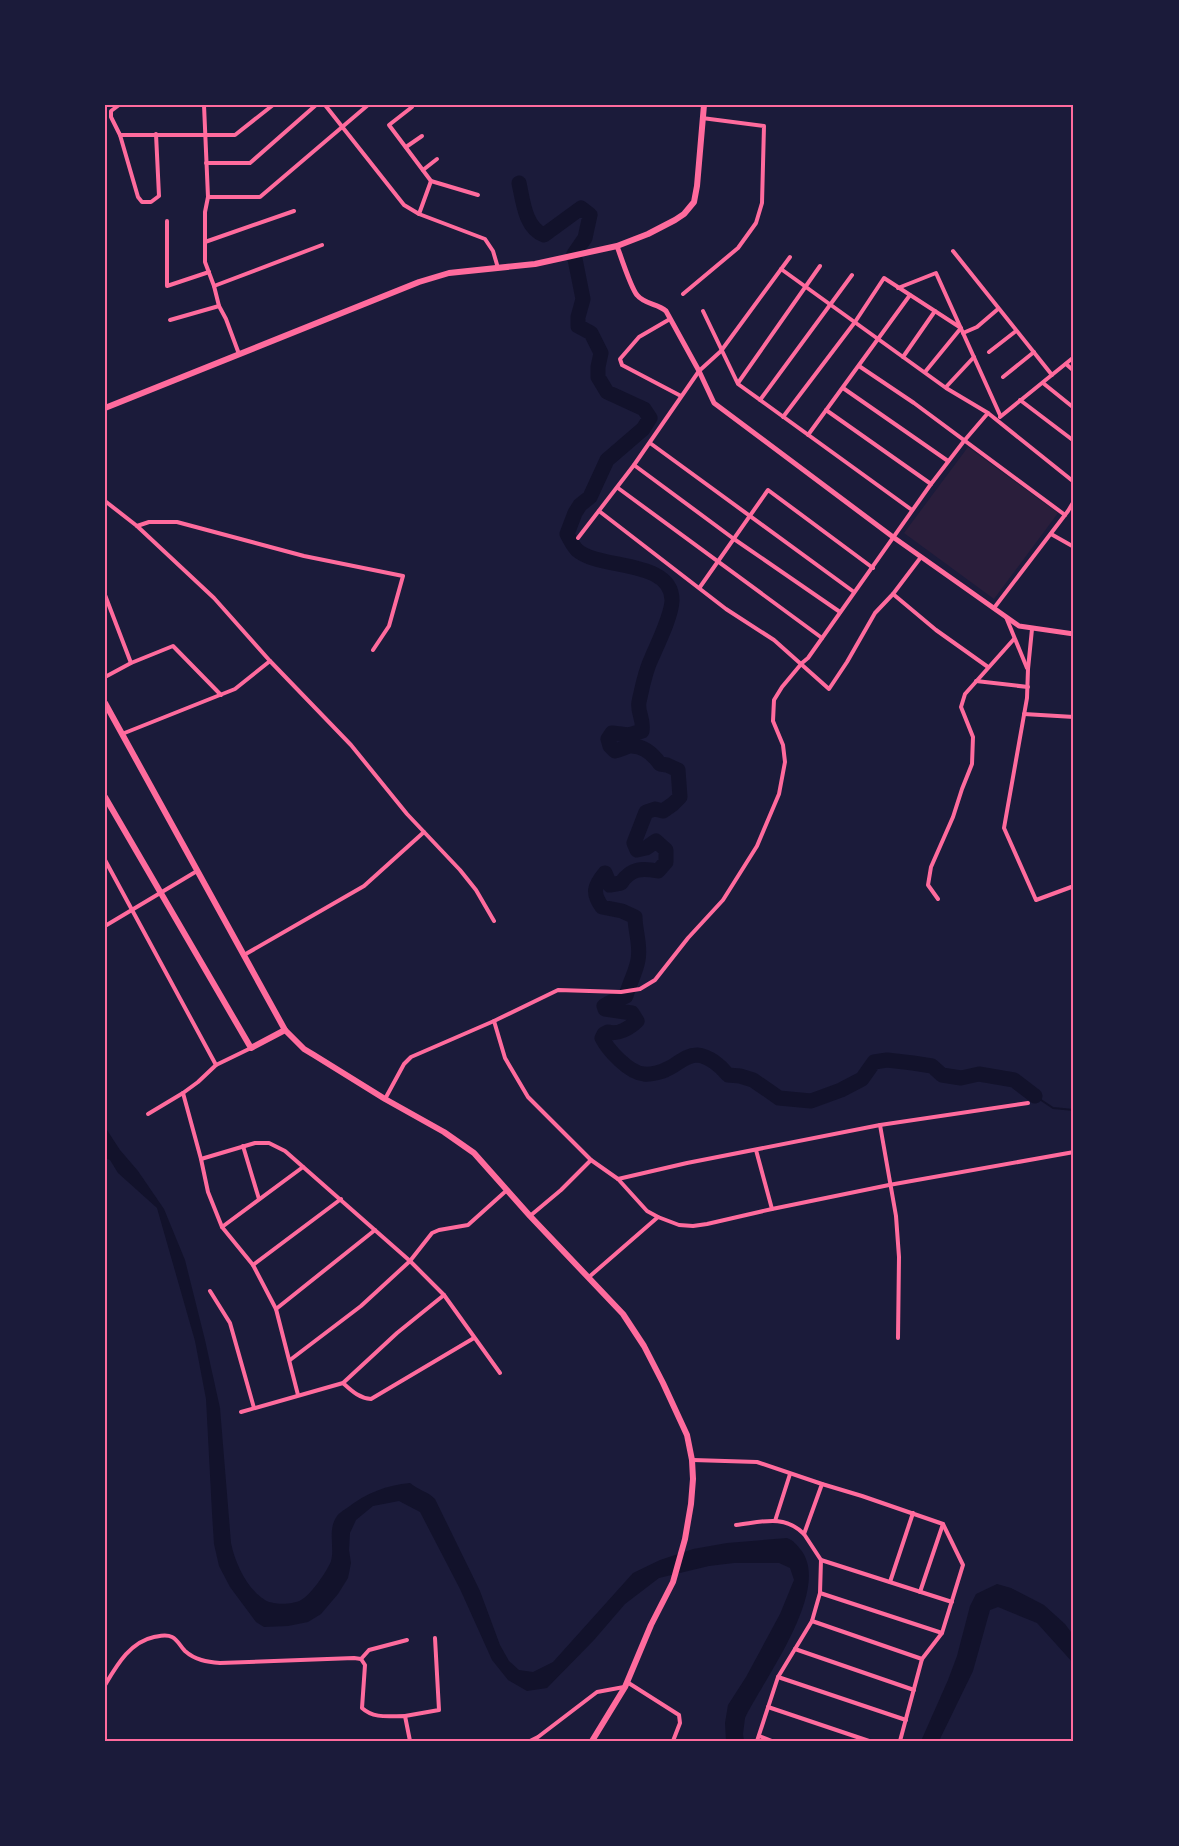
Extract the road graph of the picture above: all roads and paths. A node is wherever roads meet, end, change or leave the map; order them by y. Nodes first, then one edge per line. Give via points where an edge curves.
1 (118, 105) edge
2 (204, 105) edge
3 (273, 105) edge
4 (316, 105) edge
5 (325, 105) edge
6 (368, 105) edge
7 (704, 105) edge
8 (412, 107) dead end
9 (702, 118) junction
10 (343, 128) junction
11 (156, 134) junction
12 (120, 135) junction
13 (206, 135) junction
14 (422, 135) dead end
15 (406, 147) junction
16 (437, 159) dead end
17 (206, 163) junction
18 (423, 170) junction
19 (431, 182) junction
20 (478, 195) dead end
21 (208, 197) junction
22 (294, 211) dead end
23 (419, 214) junction
24 (167, 221) dead end
25 (205, 242) junction
26 (322, 246) dead end
27 (617, 246) junction
28 (953, 251) dead end
29 (790, 257) dead end
30 (820, 266) dead end
31 (498, 268) junction
32 (781, 269) junction
33 (209, 272) junction
34 (852, 275) dead end
35 (214, 286) junction
36 (806, 287) junction
37 (898, 288) junction
38 (683, 294) dead end
39 (910, 295) junction
40 (831, 305) junction
41 (219, 306) junction
42 (998, 309) junction
43 (703, 311) dead end
44 (934, 311) junction
45 (670, 319) junction
46 (170, 320) dead end
47 (855, 322) junction
48 (962, 331) junction
49 (1016, 331) junction
50 (879, 339) junction
51 (721, 351) junction
52 (989, 352) dead end
53 (1034, 352) junction
54 (238, 354) junction
55 (903, 357) junction
56 (974, 357) junction
57 (1074, 357) edge
58 (1066, 364) junction
59 (860, 366) junction
60 (699, 371) junction
61 (1074, 371) edge
62 (925, 372) junction
63 (1052, 375) junction
64 (1003, 377) dead end
65 (1042, 383) junction
66 (738, 384) junction
67 (843, 388) junction
68 (946, 388) junction
69 (681, 396) junction
70 (760, 400) junction
71 (1020, 400) junction
72 (105, 408) edge
73 (1074, 408) edge
74 (826, 410) junction
75 (987, 413) junction
76 (1000, 415) junction
77 (783, 417) junction
78 (999, 423) junction
79 (808, 435) junction
80 (964, 441) junction
81 (1074, 441) edge
82 (650, 443) junction
83 (948, 461) junction
84 (634, 465) junction
85 (1074, 482) edge
86 (931, 484) junction
87 (618, 488) junction
88 (105, 501) edge
89 (1074, 501) edge
90 (912, 510) junction
91 (599, 511) junction
92 (1066, 513) junction
93 (1074, 514) edge
94 (751, 517) junction
95 (137, 526) junction
96 (1051, 534) junction
97 (893, 537) junction
98 (578, 538) dead end
99 (734, 539) junction
100 (1074, 547) edge
101 (921, 557) junction
102 (718, 562) junction
103 (873, 568) junction
104 (699, 587) junction
105 (854, 592) junction
106 (893, 594) junction
107 (105, 596) edge
108 (994, 609) junction
109 (840, 612) junction
110 (1005, 617) junction
111 (1032, 629) junction
112 (1074, 634) edge
113 (822, 638) junction
114 (1014, 639) junction
115 (373, 651) dead end
116 (270, 661) junction
117 (131, 663) junction
118 (802, 663) junction
119 (988, 667) junction
120 (1028, 669) junction
121 (105, 677) edge
122 (975, 681) junction
123 (1028, 687) junction
124 (221, 695) junction
125 (105, 703) edge
126 (1024, 714) junction
127 (1074, 717) edge
128 (122, 734) junction
129 (105, 797) edge
130 (424, 832) junction
131 (105, 860) edge
132 (198, 871) junction
133 (1074, 886) edge
134 (160, 892) junction
135 (938, 899) dead end
136 (133, 909) junction
137 (494, 921) dead end
138 (105, 926) edge
139 (244, 955) junction
140 (494, 1021) junction
141 (285, 1030) junction
142 (251, 1048) junction
143 (216, 1065) junction
144 (183, 1093) junction
145 (385, 1099) junction
146 (1028, 1103) dead end
147 (148, 1114) dead end
148 (880, 1125) junction
149 (243, 1146) junction
150 (756, 1150) junction
151 (1074, 1152) edge
152 (201, 1159) junction
153 (591, 1160) junction
154 (303, 1167) junction
155 (618, 1179) junction
156 (889, 1185) junction
157 (507, 1190) junction
158 (259, 1199) junction
159 (341, 1199) junction
160 (772, 1209) junction
161 (530, 1216) junction
162 (658, 1217) junction
163 (222, 1227) junction
164 (375, 1230) junction
165 (410, 1261) junction
166 (253, 1265) junction
167 (589, 1277) junction
168 (210, 1291) dead end
169 (444, 1295) junction
170 (276, 1309) junction
171 (474, 1338) junction
172 (898, 1338) dead end
173 (290, 1359) junction
174 (500, 1373) dead end
175 (343, 1383) junction
176 (298, 1395) junction
177 (254, 1408) junction
178 (241, 1412) dead end
179 (692, 1460) junction
180 (790, 1474) junction
181 (822, 1484) junction
182 (913, 1513) junction
183 (775, 1521) junction
184 (943, 1524) junction
185 (736, 1525) dead end
186 (804, 1534) junction
187 (821, 1560) junction
188 (890, 1582) junction
189 (920, 1592) junction
190 (820, 1593) junction
191 (952, 1602) junction
192 (812, 1621) junction
193 (942, 1633) junction
194 (435, 1638) dead end
195 (407, 1640) dead end
196 (795, 1649) junction
197 (361, 1659) junction
198 (922, 1659) junction
199 (778, 1677) junction
200 (626, 1684) junction
201 (105, 1685) edge
202 (914, 1690) junction
203 (768, 1707) junction
204 (405, 1716) junction
205 (906, 1720) junction
206 (537, 1739) edge
207 (758, 1739) edge
208 (410, 1741) edge
209 (530, 1741) edge
210 (592, 1741) edge
211 (674, 1741) edge
212 (772, 1741) edge
213 (869, 1741) edge
214 (900, 1741) edge

1 - 12 street via 111,111 111,117
2 - 13 street
3 - 13 street via 235,135
4 - 17 street via 250,163
5 - 10 street
6 - 10 street
7 - 9 main road
8 - 15 street via 389,125
9 - 27 main road via 694,202 675,220
9 - 38 street via 764,126 762,204 756,223 738,248
10 - 21 street via 260,197
10 - 23 street via 404,205
11 - 12 street
11 - 12 street via 159,196 150,202 138,196
11 - 13 street
13 - 17 street
14 - 15 street
15 - 18 street
16 - 18 street
17 - 21 street
18 - 19 street
19 - 20 street
19 - 23 street
21 - 25 street
22 - 25 street
23 - 31 street via 485,239 494,251
24 - 33 street via 167,285
25 - 33 street
26 - 35 street
27 - 31 main road
27 - 45 street via 636,295 661,306
28 - 42 street
29 - 32 street
30 - 36 street
31 - 54 main road via 449,273 419,282
32 - 36 street
32 - 51 street
33 - 35 street
34 - 40 street
35 - 41 street
36 - 40 street
36 - 66 street
37 - 39 street
37 - 47 street via 884,278
37 - 48 street via 936,273
39 - 44 street
39 - 50 street
40 - 47 street
40 - 70 street
41 - 46 street
41 - 54 street
42 - 48 street via 977,327
42 - 49 street
43 - 51 street
44 - 48 street
44 - 55 street
45 - 60 street
45 - 69 street via 639,338 620,359 622,365
47 - 50 street
47 - 77 street
48 - 56 street
48 - 62 street
49 - 52 street
49 - 53 street
50 - 55 street
50 - 59 street
51 - 60 street
51 - 66 street
53 - 63 street
53 - 64 street
54 - 72 main road
55 - 62 street
56 - 68 street
56 - 76 street
57 - 58 street
58 - 61 street
58 - 63 street
59 - 67 street
59 - 80 street
60 - 69 street
60 - 97 street via 714,403
62 - 68 street
63 - 65 street
65 - 71 street
65 - 73 street
66 - 70 street
67 - 74 street
67 - 83 street
68 - 75 street
69 - 82 street
70 - 77 street
71 - 76 street
71 - 81 street
74 - 79 street
74 - 86 street
75 - 78 street
75 - 80 street
76 - 78 street
77 - 79 street
78 - 85 street
79 - 90 street
80 - 83 street
80 - 92 street
82 - 84 street
82 - 94 street
83 - 86 street
84 - 87 street
84 - 99 street
86 - 90 street
87 - 91 street
87 - 102 street
88 - 95 street
89 - 92 street
90 - 97 street
91 - 98 street
91 - 104 street
92 - 93 street
92 - 96 street
94 - 99 street
94 - 103 street via 768,490
94 - 105 street
95 - 115 street via 177,522 304,556 403,576 389,626
95 - 116 street via 214,598
96 - 100 street
96 - 108 street
97 - 101 street
97 - 103 street
99 - 102 street
99 - 109 street
101 - 106 street
101 - 108 street
102 - 104 street
102 - 113 street
103 - 105 street
104 - 118 street
105 - 109 street
106 - 118 street via 875,613 829,689
106 - 119 street
107 - 117 street
108 - 110 street
109 - 113 street
110 - 111 street
110 - 114 street
111 - 112 street
111 - 120 street
113 - 118 street
114 - 119 street
114 - 120 street
116 - 124 street via 235,689
116 - 130 street via 351,745
117 - 121 street
117 - 124 street via 173,646
118 - 140 street via 774,700 773,721 785,762 779,794 757,846 723,900 655,981 633,990 558,990
119 - 122 street
120 - 123 street
122 - 123 street
122 - 135 street via 961,707 973,737 972,765 931,867 928,885
123 - 126 street
124 - 128 street
125 - 128 main road
126 - 127 street
126 - 133 street via 1004,828 1036,900
128 - 132 main road
129 - 134 main road
130 - 137 street via 470,883
130 - 139 street via 364,886
131 - 136 street
132 - 134 street
132 - 139 main road
134 - 136 street
134 - 142 main road
136 - 138 street
136 - 143 street
139 - 141 main road
140 - 145 street via 411,1057
140 - 153 street via 505,1058 528,1097
141 - 142 main road
141 - 145 main road via 304,1049
142 - 143 street
143 - 144 street
144 - 147 street
144 - 152 street
145 - 157 main road via 462,1144
146 - 148 street
148 - 150 street
148 - 156 street
149 - 152 street
149 - 154 street via 262,1142 276,1145
149 - 158 street
150 - 155 street
150 - 160 street
151 - 156 street
152 - 163 street via 208,1192
153 - 155 street
153 - 161 street
154 - 158 street
154 - 159 street
155 - 162 street via 647,1211
156 - 160 street
156 - 172 street via 899,1257
157 - 161 main road
157 - 165 street via 468,1225 432,1233
158 - 163 street
159 - 164 street
159 - 166 street
160 - 162 street via 693,1226
161 - 167 main road
162 - 167 street
163 - 166 street
164 - 165 street
164 - 170 street
165 - 169 street
165 - 173 street via 361,1306
166 - 170 street
167 - 179 main road via 623,1314 644,1347 687,1436
168 - 177 street via 230,1323
169 - 171 street
169 - 175 street
170 - 173 street
171 - 174 street
171 - 175 street via 371,1399 355,1394
173 - 176 street
175 - 176 street
176 - 177 street
177 - 178 street
179 - 180 street via 757,1462
179 - 200 main road via 691,1504 673,1582
180 - 181 street
180 - 183 street
181 - 182 street
181 - 186 street
182 - 184 street
182 - 188 street
183 - 185 street
183 - 186 street via 795,1525
184 - 189 street
184 - 191 street via 963,1565
186 - 187 street
187 - 188 street
187 - 190 street
188 - 189 street
189 - 191 street
190 - 192 street
190 - 193 street
191 - 193 street
192 - 196 street
192 - 198 street
193 - 198 street
194 - 204 street via 439,1710
195 - 197 street via 369,1650
196 - 199 street
196 - 202 street
197 - 201 street via 220,1664 205,1662 185,1651 175,1638 162,1635 132,1648
197 - 204 street via 362,1708 376,1716
198 - 202 street
199 - 203 street
199 - 205 street
200 - 206 street via 597,1692
200 - 210 main road
200 - 211 street via 679,1715
202 - 205 street
203 - 207 street
203 - 213 street
204 - 208 street
205 - 214 street
206 - 209 street
207 - 212 street

